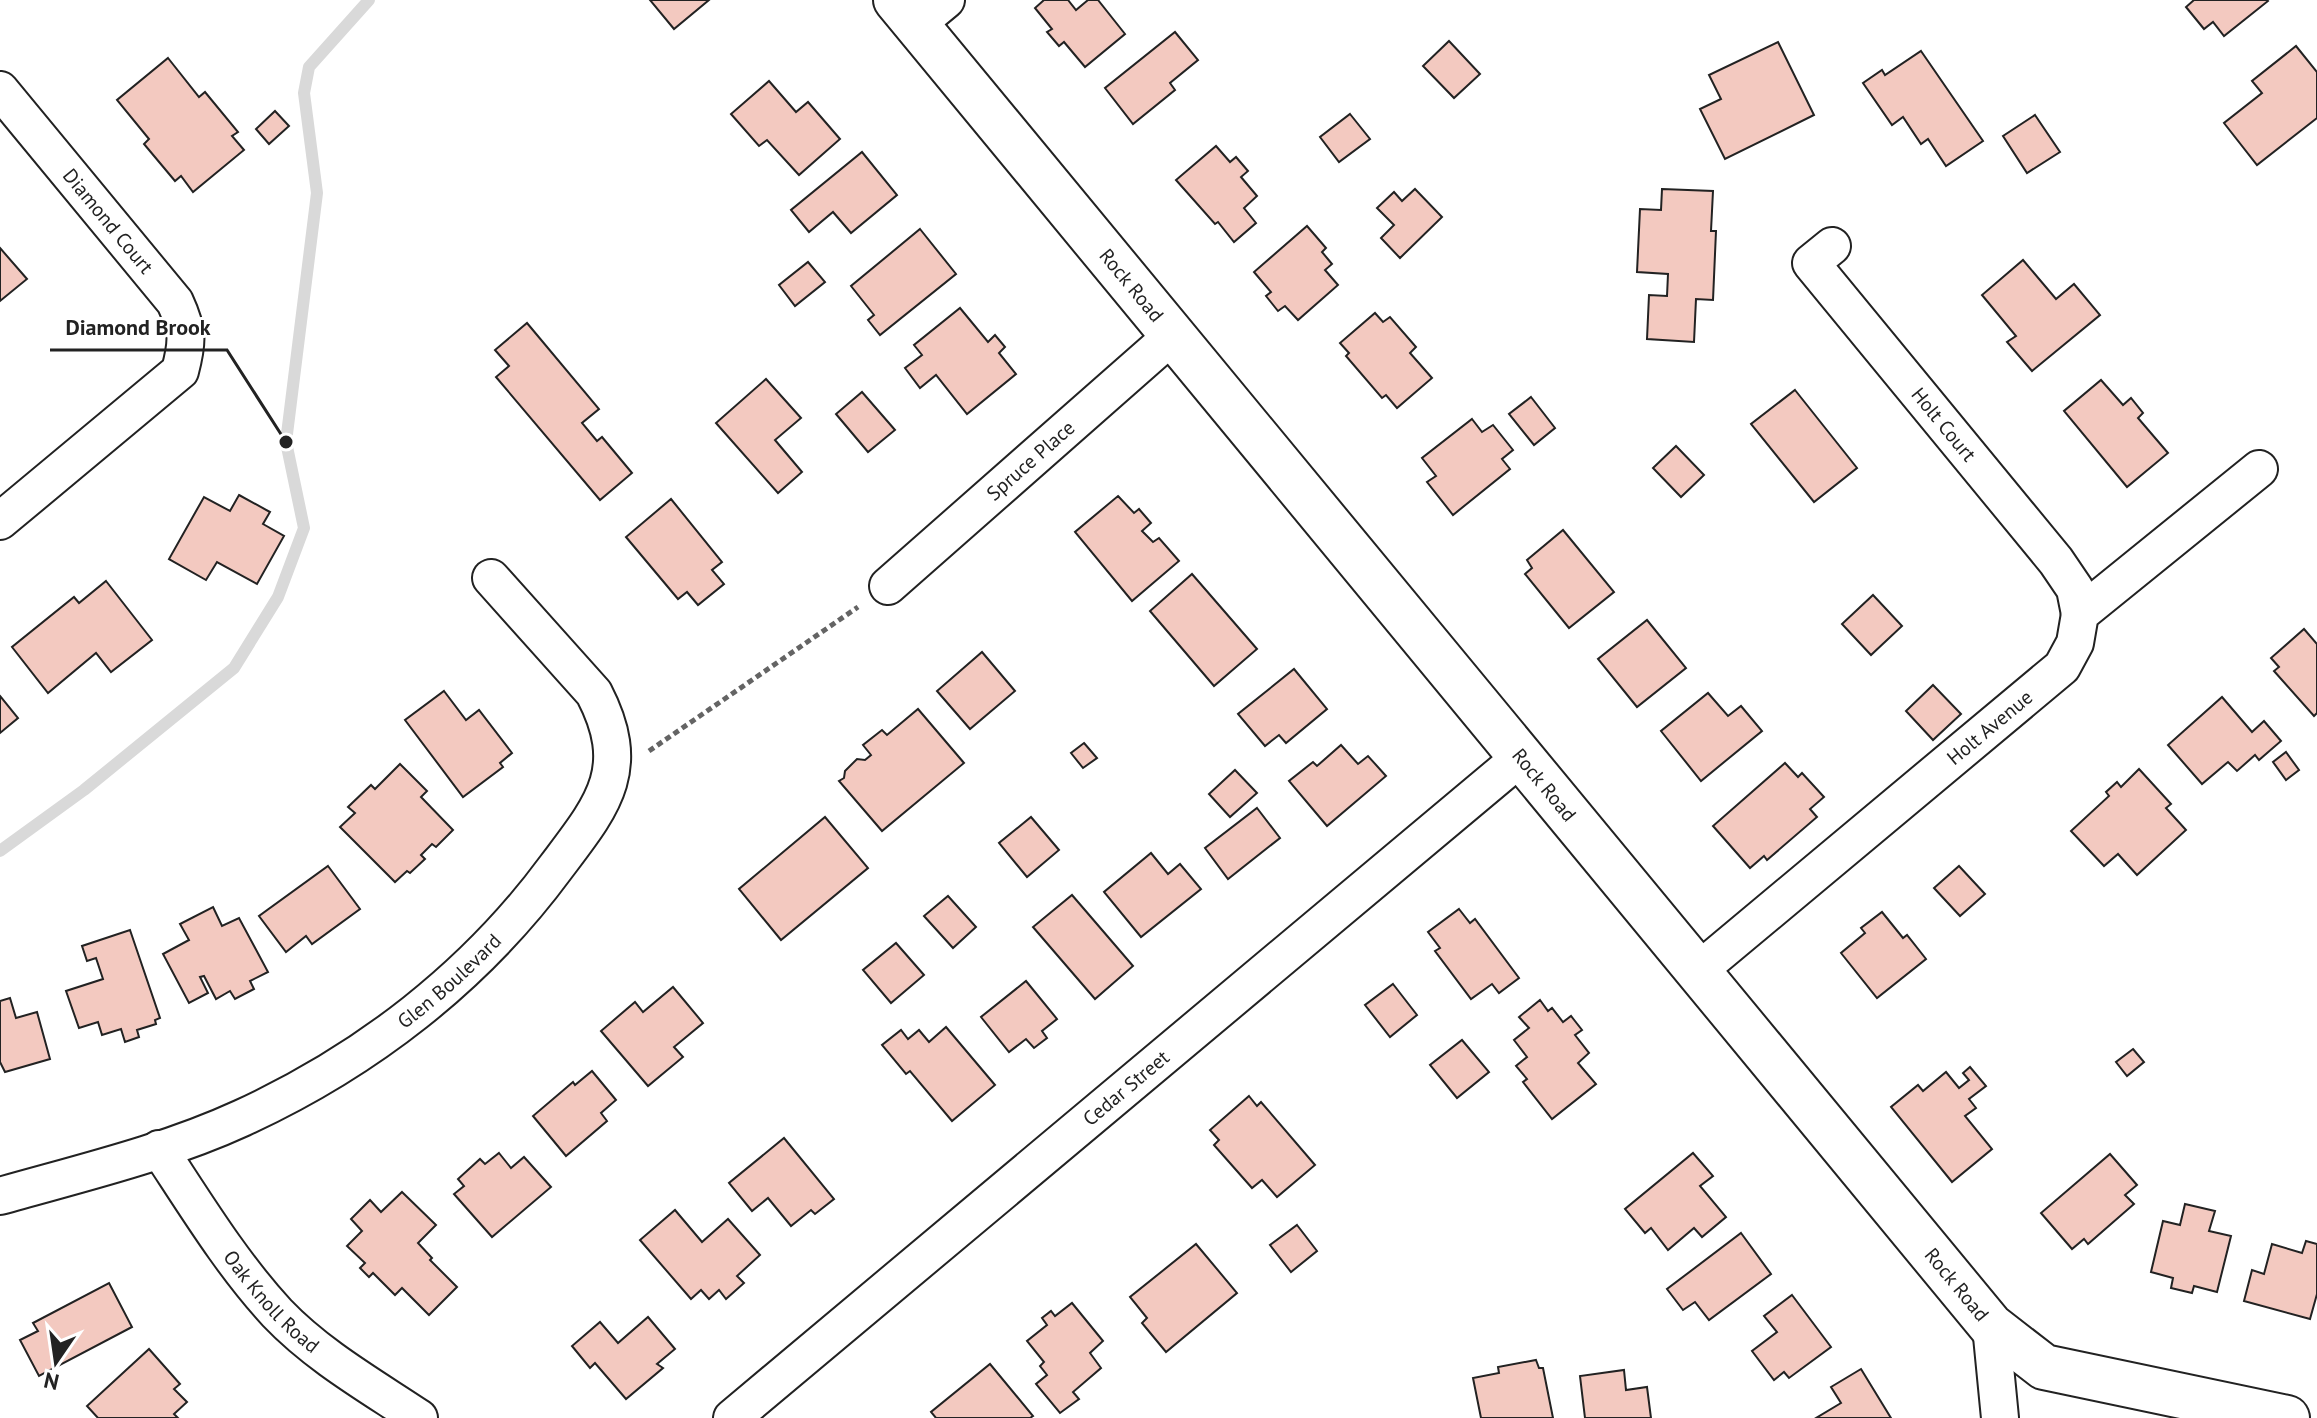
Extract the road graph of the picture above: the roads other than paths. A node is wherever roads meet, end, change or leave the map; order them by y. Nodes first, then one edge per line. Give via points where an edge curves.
1 (920, 8) edge
2 (0, 90) edge
3 (1832, 246) dead end
4 (1173, 335) junction
5 (2259, 469) dead end
6 (0, 521) edge
7 (491, 578) dead end
8 (888, 586) road end
9 (2080, 614) junction
10 (1521, 757) junction
11 (1698, 971) junction
12 (159, 1149) junction
13 (0, 1196) edge
14 (1991, 1326) junction
15 (419, 1418) edge
16 (732, 1418) edge
17 (2000, 1418) edge
18 (2287, 1418) edge

1 - 4 street, Rock Road
2 - 6 street, Diamond Court via 175,302 187,344 180,371
3 - 9 street, Holt Court via 1811,263 2056,561 2075,589
4 - 8 street, Spruce Place
4 - 10 street, Rock Road
5 - 9 street
7 - 12 street, Glen Boulevard via 594,693 612,751 612,776 604,799 528,905 471,965 397,1028 327,1075 253,1113
9 - 11 street, Holt Avenue via 2075,643 2062,667
10 - 11 street, Rock Road
10 - 16 street, Cedar Street
11 - 14 street, Rock Road
12 - 13 street, Glen Boulevard
12 - 15 street, Oak Knoll Road via 240,1269 279,1315 330,1359
14 - 17 street
14 - 18 street, Rock Road via 2044,1367

